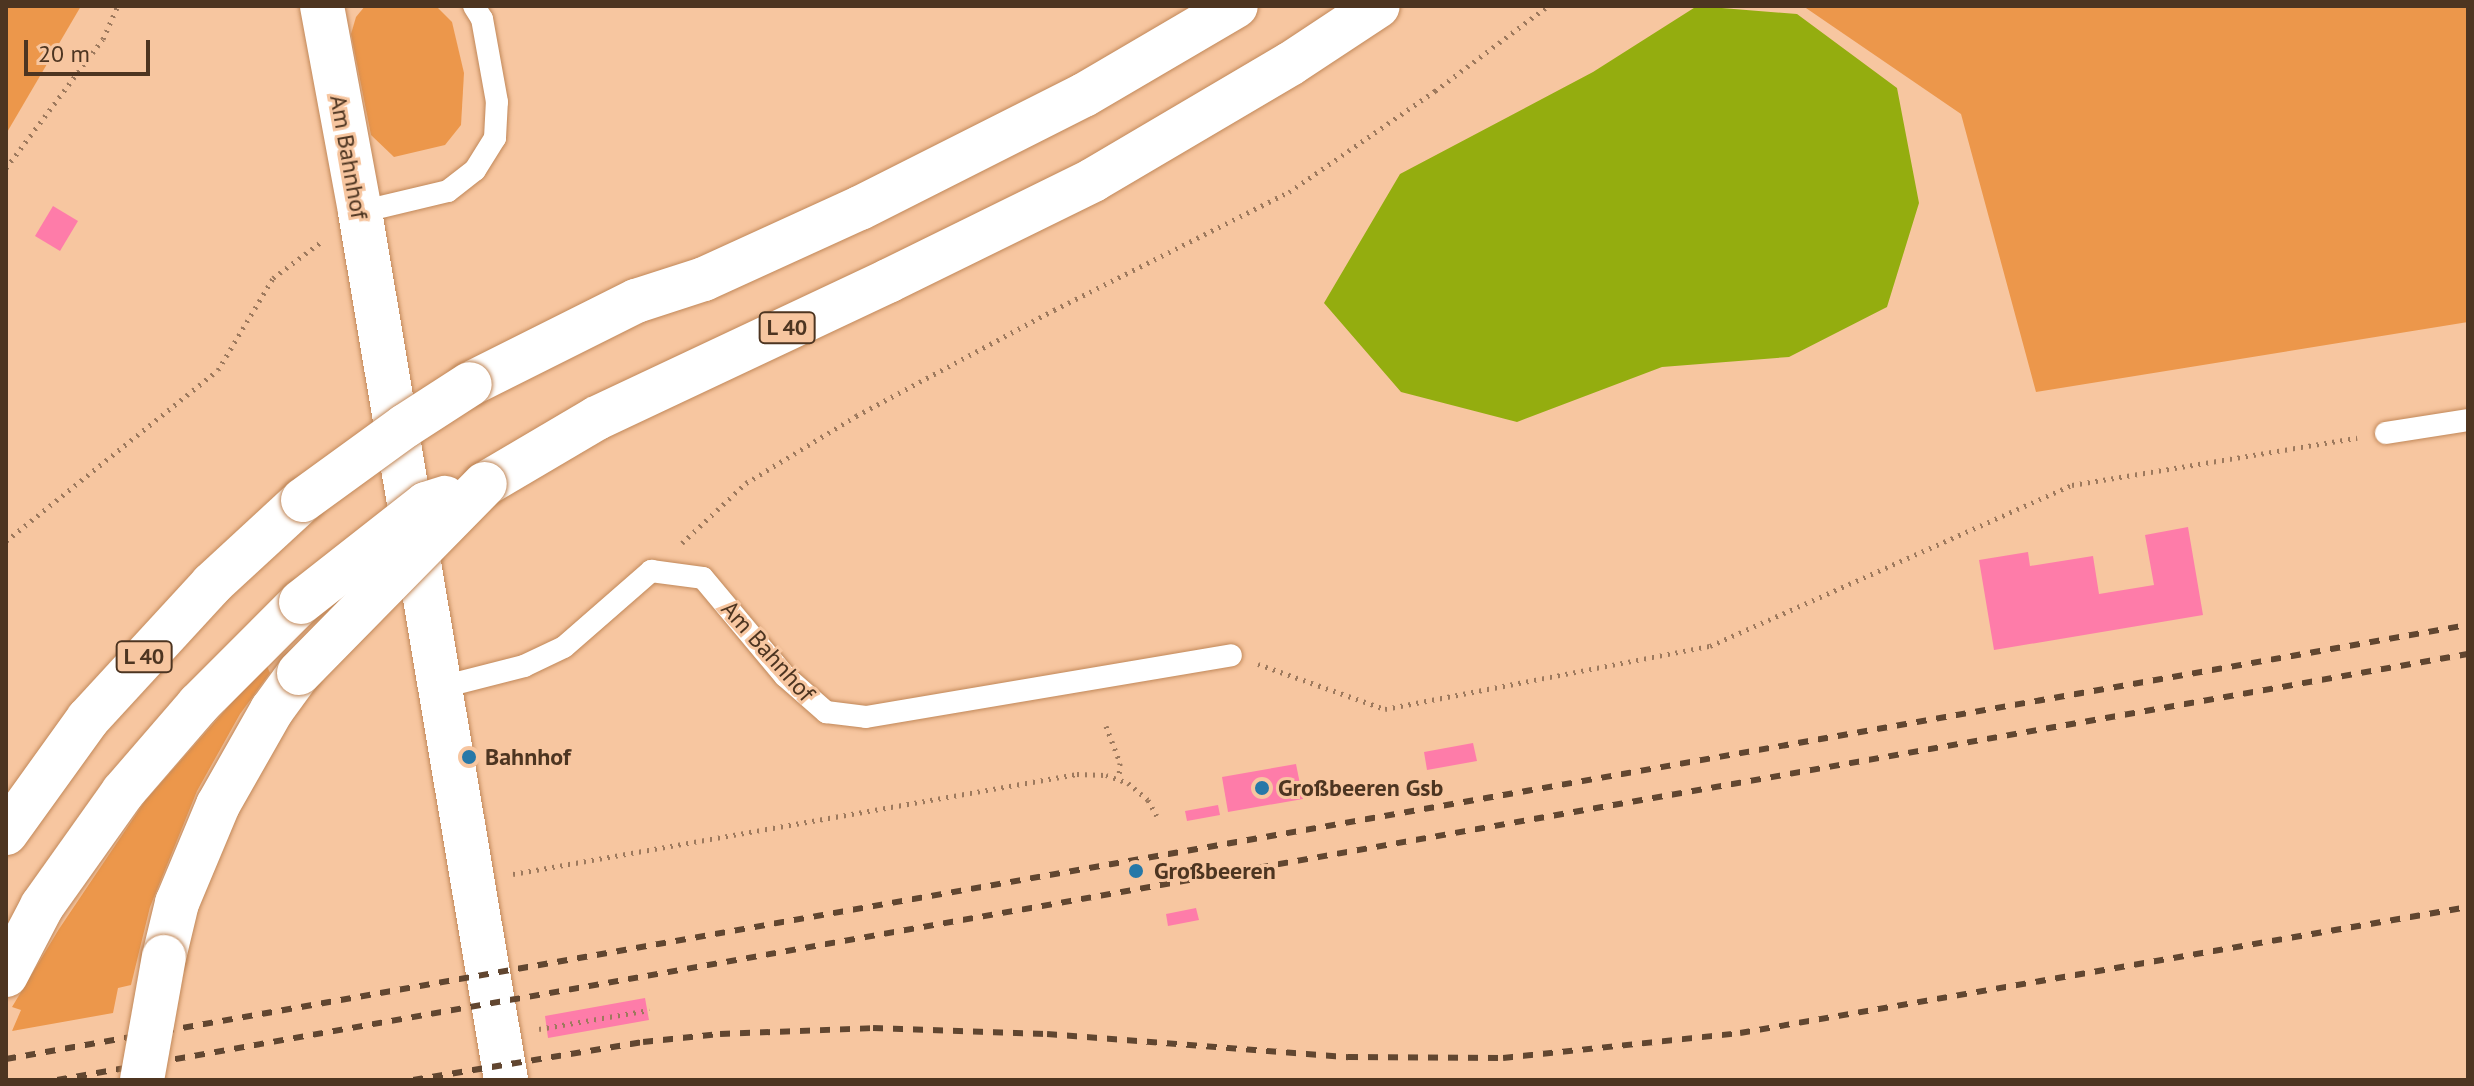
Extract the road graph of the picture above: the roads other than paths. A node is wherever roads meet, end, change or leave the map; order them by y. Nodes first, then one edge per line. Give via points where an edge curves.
1 (322, 6) edge
2 (474, 6) edge
3 (1236, 6) edge
4 (1378, 6) edge
5 (360, 212) junction
6 (2468, 420) edge
7 (2386, 433) road end
8 (485, 484) junction
9 (1231, 655) road end
10 (438, 688) junction
11 (6, 833) edge
12 (6, 975) edge
13 (142, 1080) edge
14 (506, 1080) edge

1 - 5 main road, Am Bahnhof
2 - 5 lane via 482,19 497,102 495,138 475,170 448,191
3 - 11 main road, L 40, bridge via 1084,95 860,208 704,279 636,301 470,384 405,426 303,500 212,584 88,719
4 - 8 main road, L 40 via 1093,180 597,418
5 - 10 main road, Am Bahnhof
6 - 7 lane
8 - 12 main road, bridge via 426,504 301,602 199,704 123,792 42,906
8 - 13 main road, L 40, bridge via 299,673 272,710 218,805 177,903
9 - 10 lane, Am Bahnhof via 866,717 826,712 785,676 703,578 651,571 564,647 524,666
10 - 14 main road, Am Bahnhof

